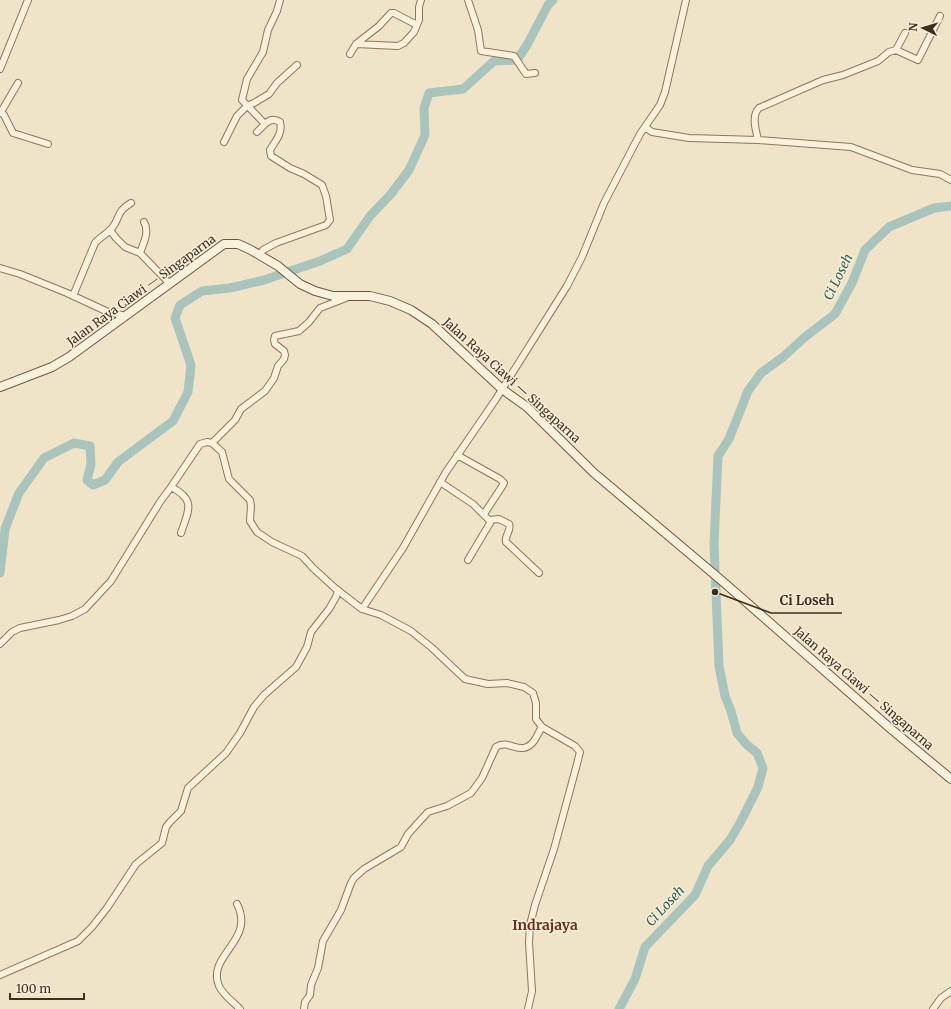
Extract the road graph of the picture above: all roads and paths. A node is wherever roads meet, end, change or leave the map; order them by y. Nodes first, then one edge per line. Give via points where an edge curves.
1 (28, 0) edge
2 (280, 0) edge
3 (421, 0) edge
4 (468, 0) edge
5 (686, 0) edge
6 (940, 16) dead end
7 (417, 25) junction
8 (905, 33) dead end
9 (356, 44) junction
10 (896, 50) junction
11 (350, 54) dead end
12 (298, 65) dead end
13 (0, 69) edge
14 (535, 74) dead end
15 (18, 83) dead end
16 (246, 106) junction
17 (1, 112) edge
18 (265, 124) junction
19 (645, 127) junction
20 (257, 132) dead end
21 (758, 140) junction
22 (224, 142) dead end
23 (48, 144) dead end
24 (951, 180) edge
25 (131, 203) dead end
26 (144, 222) dead end
27 (110, 230) junction
28 (140, 253) junction
29 (259, 255) junction
30 (0, 268) edge
31 (170, 284) junction
32 (73, 296) junction
33 (355, 296) junction
34 (126, 316) junction
35 (0, 387) edge
36 (502, 389) junction
37 (212, 443) junction
38 (457, 455) junction
39 (440, 482) junction
40 (172, 487) junction
41 (484, 514) junction
42 (490, 520) junction
43 (181, 533) dead end
44 (468, 560) dead end
45 (539, 573) dead end
46 (338, 590) junction
47 (362, 609) junction
48 (0, 644) edge
49 (542, 727) junction
50 (951, 779) edge
51 (237, 904) dead end
52 (0, 975) edge
53 (951, 992) edge
54 (240, 1009) edge
55 (304, 1009) edge
56 (528, 1009) edge
57 (933, 1009) edge

1 - 13 street
2 - 16 street via 268,30 263,52 247,79 242,95
3 - 7 street
4 - 14 street via 478,30 480,51 513,56 526,74
5 - 19 street via 665,92 660,106
6 - 10 street via 918,60
7 - 9 street via 414,32 400,46
7 - 9 street via 391,13
8 - 10 street
9 - 11 street
10 - 21 street via 878,61 823,80 759,108 754,118
12 - 16 street via 268,94
15 - 17 street
16 - 18 street
16 - 22 street via 237,116
17 - 23 street via 13,133
18 - 20 street
18 - 29 street via 273,120 280,122 279,135 271,148 271,156 322,185 330,220 326,225 272,245
19 - 21 street via 652,132 689,138
19 - 36 street via 604,203 567,286
21 - 24 street via 851,147 912,170 940,174
25 - 27 street via 120,212
26 - 28 street via 146,237
27 - 28 street via 125,247
27 - 32 street via 93,248
28 - 31 street
29 - 31 main road, Jalan Raya Ciawi — Singaparna via 238,244 224,244
29 - 33 main road, Jalan Raya Ciawi — Singaparna via 314,291 333,296
30 - 32 street
31 - 34 main road, Jalan Raya Ciawi — Singaparna
32 - 34 street via 108,312
33 - 36 main road, Jalan Raya Ciawi — Singaparna via 370,296 411,310 432,324
33 - 37 street via 340,299 320,308 309,322 298,330 275,336 275,344 285,355 274,378 265,391 241,409 235,420
34 - 35 main road, Jalan Raya Ciawi — Singaparna via 52,367
36 - 38 street
36 - 50 main road, Jalan Raya Ciawi — Singaparna via 527,407 594,473 722,580 868,710
37 - 40 street via 200,444
37 - 46 street via 222,452 229,479 250,500 250,521 257,532 302,556
38 - 39 street
38 - 41 street via 504,483
39 - 41 street
39 - 47 street via 402,548
40 - 43 street via 181,492 189,504
40 - 48 street via 111,581 85,609 59,620 20,628
41 - 42 street
42 - 44 street
42 - 45 street via 499,519 509,524 506,542
46 - 47 street
46 - 52 street via 336,598 312,632 296,667 264,695 226,753 188,788 181,811 166,827 162,843 136,864 92,927 78,941
47 - 49 street via 411,632 465,679 524,687 533,693 536,719
49 - 55 street via 535,740 527,746 519,748 503,744 496,747 482,778 471,793 447,806 428,812 408,834 400,848 364,869 354,878 341,910 323,941 317,971
49 - 56 street via 575,746 580,752 554,849 530,924 532,991
51 - 54 street via 241,917 240,930 220,963 217,978 221,990
53 - 57 street via 941,998

